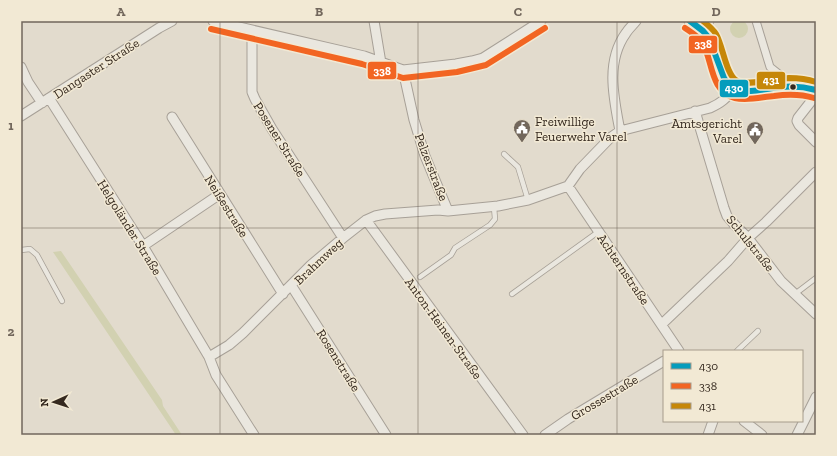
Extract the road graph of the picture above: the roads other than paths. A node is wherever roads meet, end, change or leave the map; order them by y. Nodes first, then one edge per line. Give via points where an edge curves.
1 (172, 21) edge
2 (213, 21) edge
3 (374, 21) edge
4 (541, 21) edge
5 (636, 21) edge
6 (690, 21) edge
7 (710, 21) edge
8 (756, 21) edge
9 (700, 28) junction
10 (252, 31) junction
11 (381, 63) junction
12 (21, 67) edge
13 (403, 70) junction
14 (784, 86) junction
15 (733, 89) junction
16 (816, 90) edge
17 (816, 95) edge
18 (46, 100) junction
19 (695, 112) junction
20 (21, 116) edge
21 (172, 117) dead end
22 (620, 132) junction
23 (816, 142) edge
24 (504, 154) dead end
25 (816, 172) edge
26 (568, 186) junction
27 (220, 194) junction
28 (528, 200) junction
29 (494, 207) junction
30 (448, 211) junction
31 (366, 220) junction
32 (598, 232) junction
33 (342, 238) junction
34 (748, 238) junction
35 (143, 246) junction
36 (21, 250) edge
37 (420, 277) dead end
38 (816, 278) edge
39 (291, 285) junction
40 (283, 294) junction
41 (512, 294) dead end
42 (795, 294) junction
43 (62, 302) dead end
44 (816, 314) edge
45 (662, 324) junction
46 (758, 331) dead end
47 (678, 350) edge
48 (738, 350) edge
49 (208, 357) junction
50 (663, 362) edge
51 (816, 397) edge
52 (713, 422) edge
53 (745, 422) edge
54 (254, 435) edge
55 (386, 435) edge
56 (523, 435) edge
57 (545, 435) edge
58 (708, 435) edge
59 (762, 435) edge
60 (797, 435) edge

1 - 18 street, Dangaster Straße
2 - 10 street
3 - 11 street
4 - 13 street via 483,58 472,62
5 - 22 street via 620,43 613,68
6 - 9 street
7 - 9 street via 705,22
8 - 14 street via 770,67 784,78
9 - 15 street via 709,38 723,76
10 - 11 street via 364,56
10 - 33 street, Posener Straße via 254,99
11 - 13 street
12 - 18 street, Helgoländer Straße via 28,82
13 - 30 street, Pelzerstraße via 425,156
14 - 15 street via 766,90
14 - 16 street
15 - 19 street via 719,104
17 - 23 street via 797,121
18 - 20 street, Dangaster Straße
18 - 35 street, Helgoländer Straße
19 - 22 street
19 - 34 street, Schulstraße via 727,216
21 - 27 street, Neißestraße
22 - 26 street via 610,138
24 - 28 lane via 518,167
25 - 34 street
26 - 28 street, Pelzerstraße
26 - 32 street, Achternstraße
27 - 35 street
27 - 40 street, Neißestraße
28 - 29 street, Pelzerstraße
29 - 30 street, Pelzerstraße
29 - 37 lane via 495,220
30 - 31 street, Brahmweg via 385,214
31 - 33 street, Brahmweg
31 - 56 street, Anton-Heinen-Straße
32 - 41 lane
32 - 45 street, Achternstraße
33 - 39 street, Brahmweg
34 - 42 street, Schulstraße via 781,281
34 - 45 street via 728,261
35 - 49 street, Helgoländer Straße
36 - 43 lane via 30,249 38,255
38 - 42 lane
39 - 40 street, Brahmweg
39 - 55 street, Rosenstraße
40 - 49 street, Brahmweg via 240,336
42 - 44 street, Schulstraße
45 - 47 street, Achternstraße
46 - 48 lane
49 - 54 street, Helgoländer Straße via 216,376
50 - 57 street, Grossestraße via 568,418
51 - 60 street
52 - 58 street
53 - 59 street

